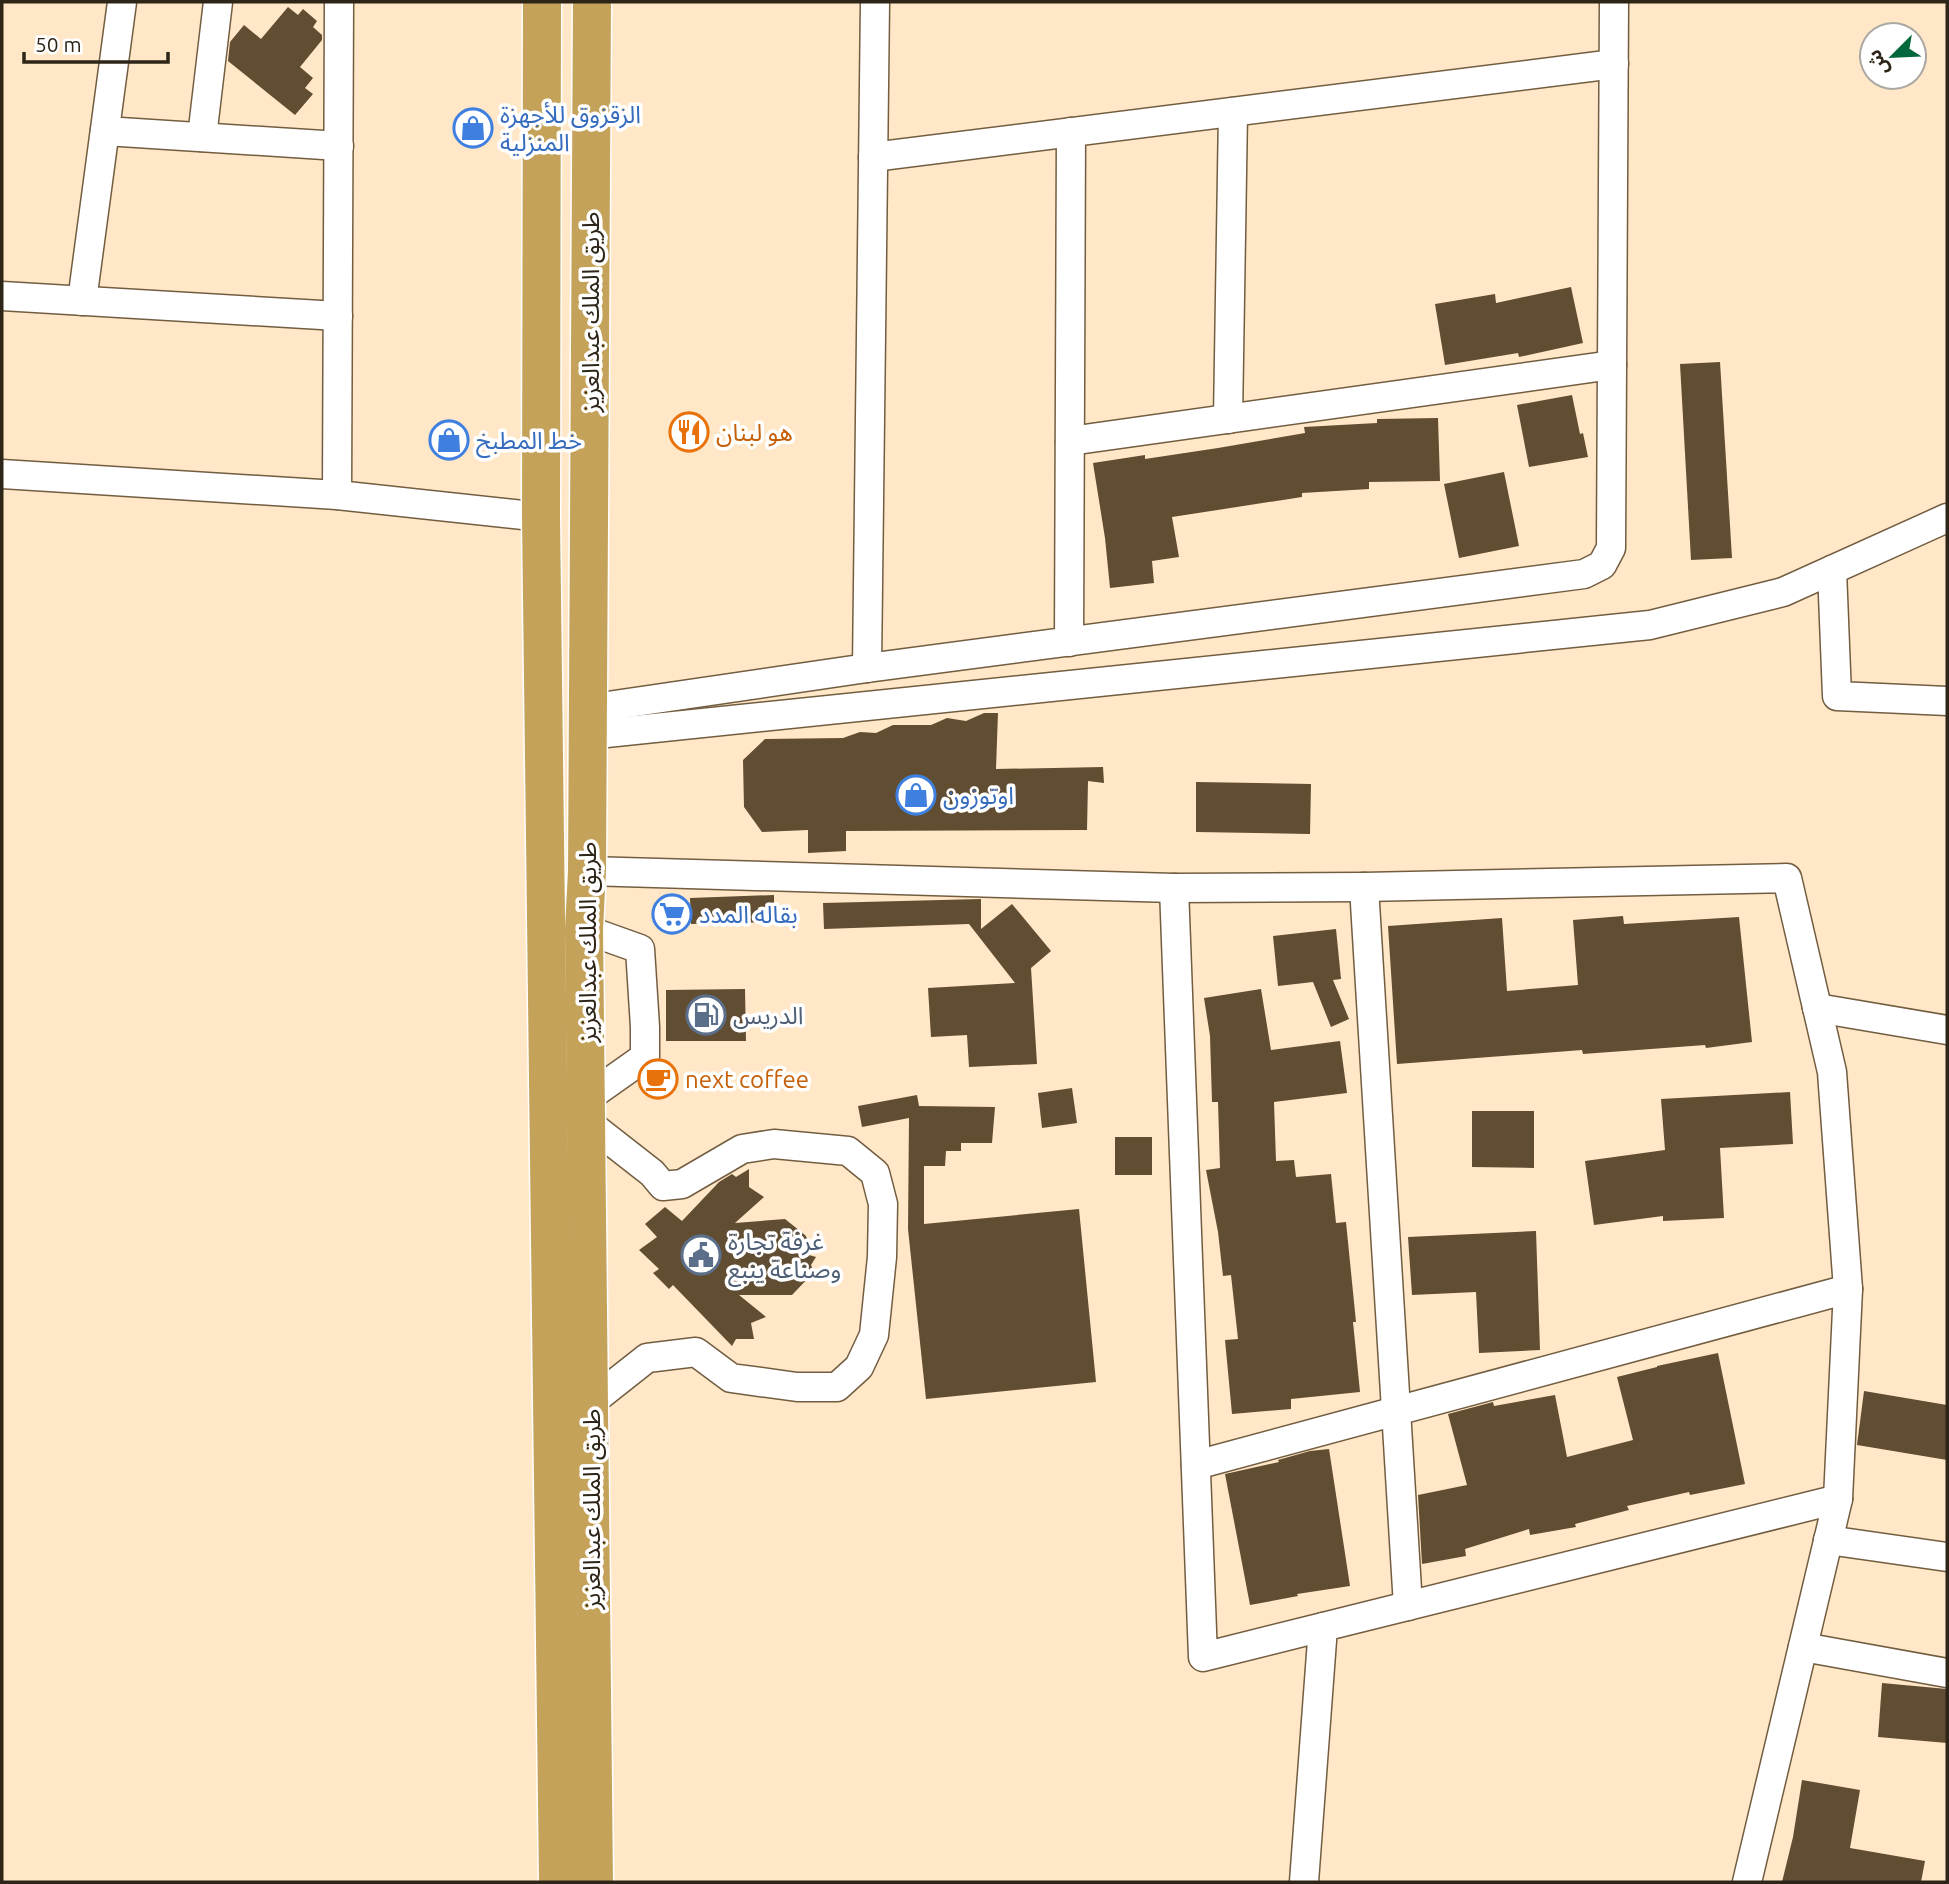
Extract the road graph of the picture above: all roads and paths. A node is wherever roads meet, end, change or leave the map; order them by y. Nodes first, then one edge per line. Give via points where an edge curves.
1 (122, 2) edge
2 (218, 2) edge
3 (340, 2) edge
4 (542, 2) edge
5 (592, 2) edge
6 (875, 2) edge
7 (1614, 2) edge
8 (1614, 64) junction
9 (1233, 112) junction
10 (105, 131) junction
11 (1071, 132) junction
12 (202, 137) junction
13 (339, 146) junction
14 (873, 157) junction
15 (2, 296) edge
16 (82, 301) junction
17 (338, 316) junction
18 (1612, 365) junction
19 (1228, 419) junction
20 (1070, 441) junction
21 (2, 474) edge
22 (337, 495) junction
23 (541, 517) junction
24 (1947, 518) edge
25 (1832, 570) junction
26 (1069, 642) junction
27 (867, 668) junction
28 (1947, 701) edge
29 (587, 722) junction
30 (587, 871) junction
31 (1364, 887) junction
32 (1174, 888) junction
33 (584, 929) junction
34 (1817, 1008) junction
35 (1947, 1030) edge
36 (588, 1110) junction
37 (1848, 1289) junction
38 (590, 1404) junction
39 (1397, 1410) junction
40 (1196, 1465) junction
41 (1838, 1499) junction
42 (1828, 1539) junction
43 (1947, 1557) edge
44 (1408, 1606) junction
45 (1323, 1627) junction
46 (1803, 1647) junction
47 (1947, 1673) edge
48 (558, 1882) edge
49 (594, 1882) edge
50 (1304, 1882) edge
51 (1747, 1882) edge

1 - 10 street
2 - 12 street
3 - 13 street
4 - 23 highway, طريق الملك عبدالعزيز
5 - 29 highway, طريق الملك عبدالعزيز
6 - 14 street
7 - 8 street
8 - 9 street
8 - 18 street
9 - 11 street
9 - 19 street
10 - 12 street
10 - 16 street
11 - 14 street
11 - 20 street
12 - 13 street
13 - 17 street
14 - 27 street
15 - 16 street
16 - 17 street
17 - 22 street
18 - 19 street
18 - 26 street via 1611,548 1602,565 1584,574
19 - 20 street
20 - 26 street
21 - 22 street
22 - 23 street
23 - 48 highway, طريق الملك عبدالعزيز
24 - 25 street
25 - 28 street via 1837,696
25 - 29 street via 1783,592 1650,625
26 - 27 street
27 - 29 street
29 - 30 highway, طريق الملك عبدالعزيز
30 - 32 street
30 - 33 highway, طريق الملك عبدالعزيز
31 - 32 street
31 - 34 street via 1787,878
31 - 39 street
32 - 40 street
33 - 36 highway, طريق الملك عبدالعزيز
33 - 36 street via 640,949 645,1027 645,1057
34 - 35 street
34 - 37 street via 1832,1072
36 - 38 highway, طريق الملك عبدالعزيز
36 - 38 street via 663,1186 682,1184 742,1149 774,1144 848,1151 875,1173 883,1204 874,1335 859,1367 837,1387 731,1378 696,1352 647,1358
37 - 39 street
37 - 41 street
38 - 49 highway, طريق الملك عبدالعزيز
39 - 40 street
39 - 44 street
40 - 45 street via 1203,1657
41 - 42 street
41 - 44 street
42 - 43 street
42 - 46 street
44 - 45 street
45 - 50 street
46 - 47 street
46 - 51 street

